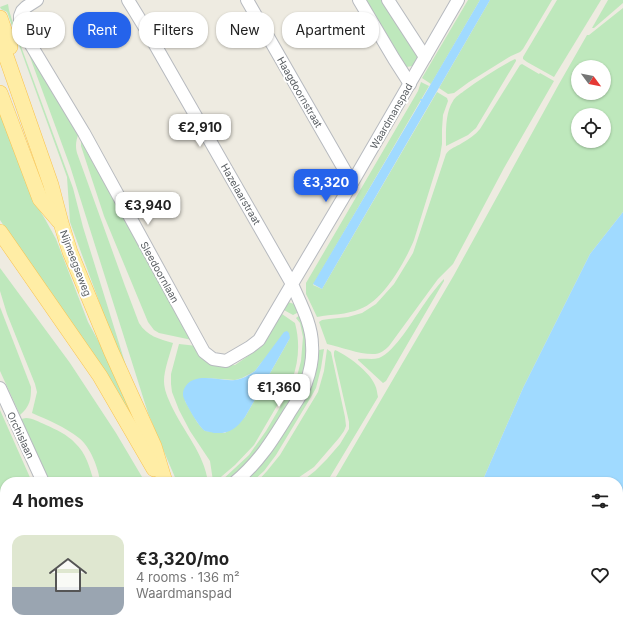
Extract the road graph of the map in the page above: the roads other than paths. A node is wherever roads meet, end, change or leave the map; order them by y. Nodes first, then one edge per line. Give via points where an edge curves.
1 (38, 0) edge
2 (128, 0) edge
3 (247, 0) edge
4 (360, 0) edge
5 (388, 0) edge
6 (458, 0) edge
7 (0, 18) edge
8 (0, 39) edge
9 (425, 56) junction
10 (410, 84) junction
11 (0, 93) edge
12 (28, 119) junction
13 (352, 183) junction
14 (61, 223) junction
15 (0, 232) edge
16 (292, 284) junction
17 (0, 388) edge
18 (41, 477) edge
19 (158, 477) edge
20 (163, 477) edge
21 (240, 477) edge

1 - 16 street, Sleedoornlaan via 22,11 22,26 204,352 213,359 226,361 250,347 258,340
2 - 16 street, Hazelaarstraat
3 - 13 street, Haagdoornstraat
4 - 10 street
5 - 9 street
6 - 9 street, Waardmanspad
7 - 12 main road via 30,108
8 - 12 main road, Nijmeegseweg
9 - 10 street, Waardmanspad
10 - 13 street, Waardmanspad
11 - 14 main road via 40,199
12 - 14 main road, Nijmeegseweg via 51,184
13 - 16 street, Waardmanspad
14 - 20 main road, Nijmeegseweg via 70,252 111,351 154,446
15 - 19 main road via 100,376
16 - 21 street via 310,328 312,360 308,379 268,447
17 - 18 street, Orchislaan

